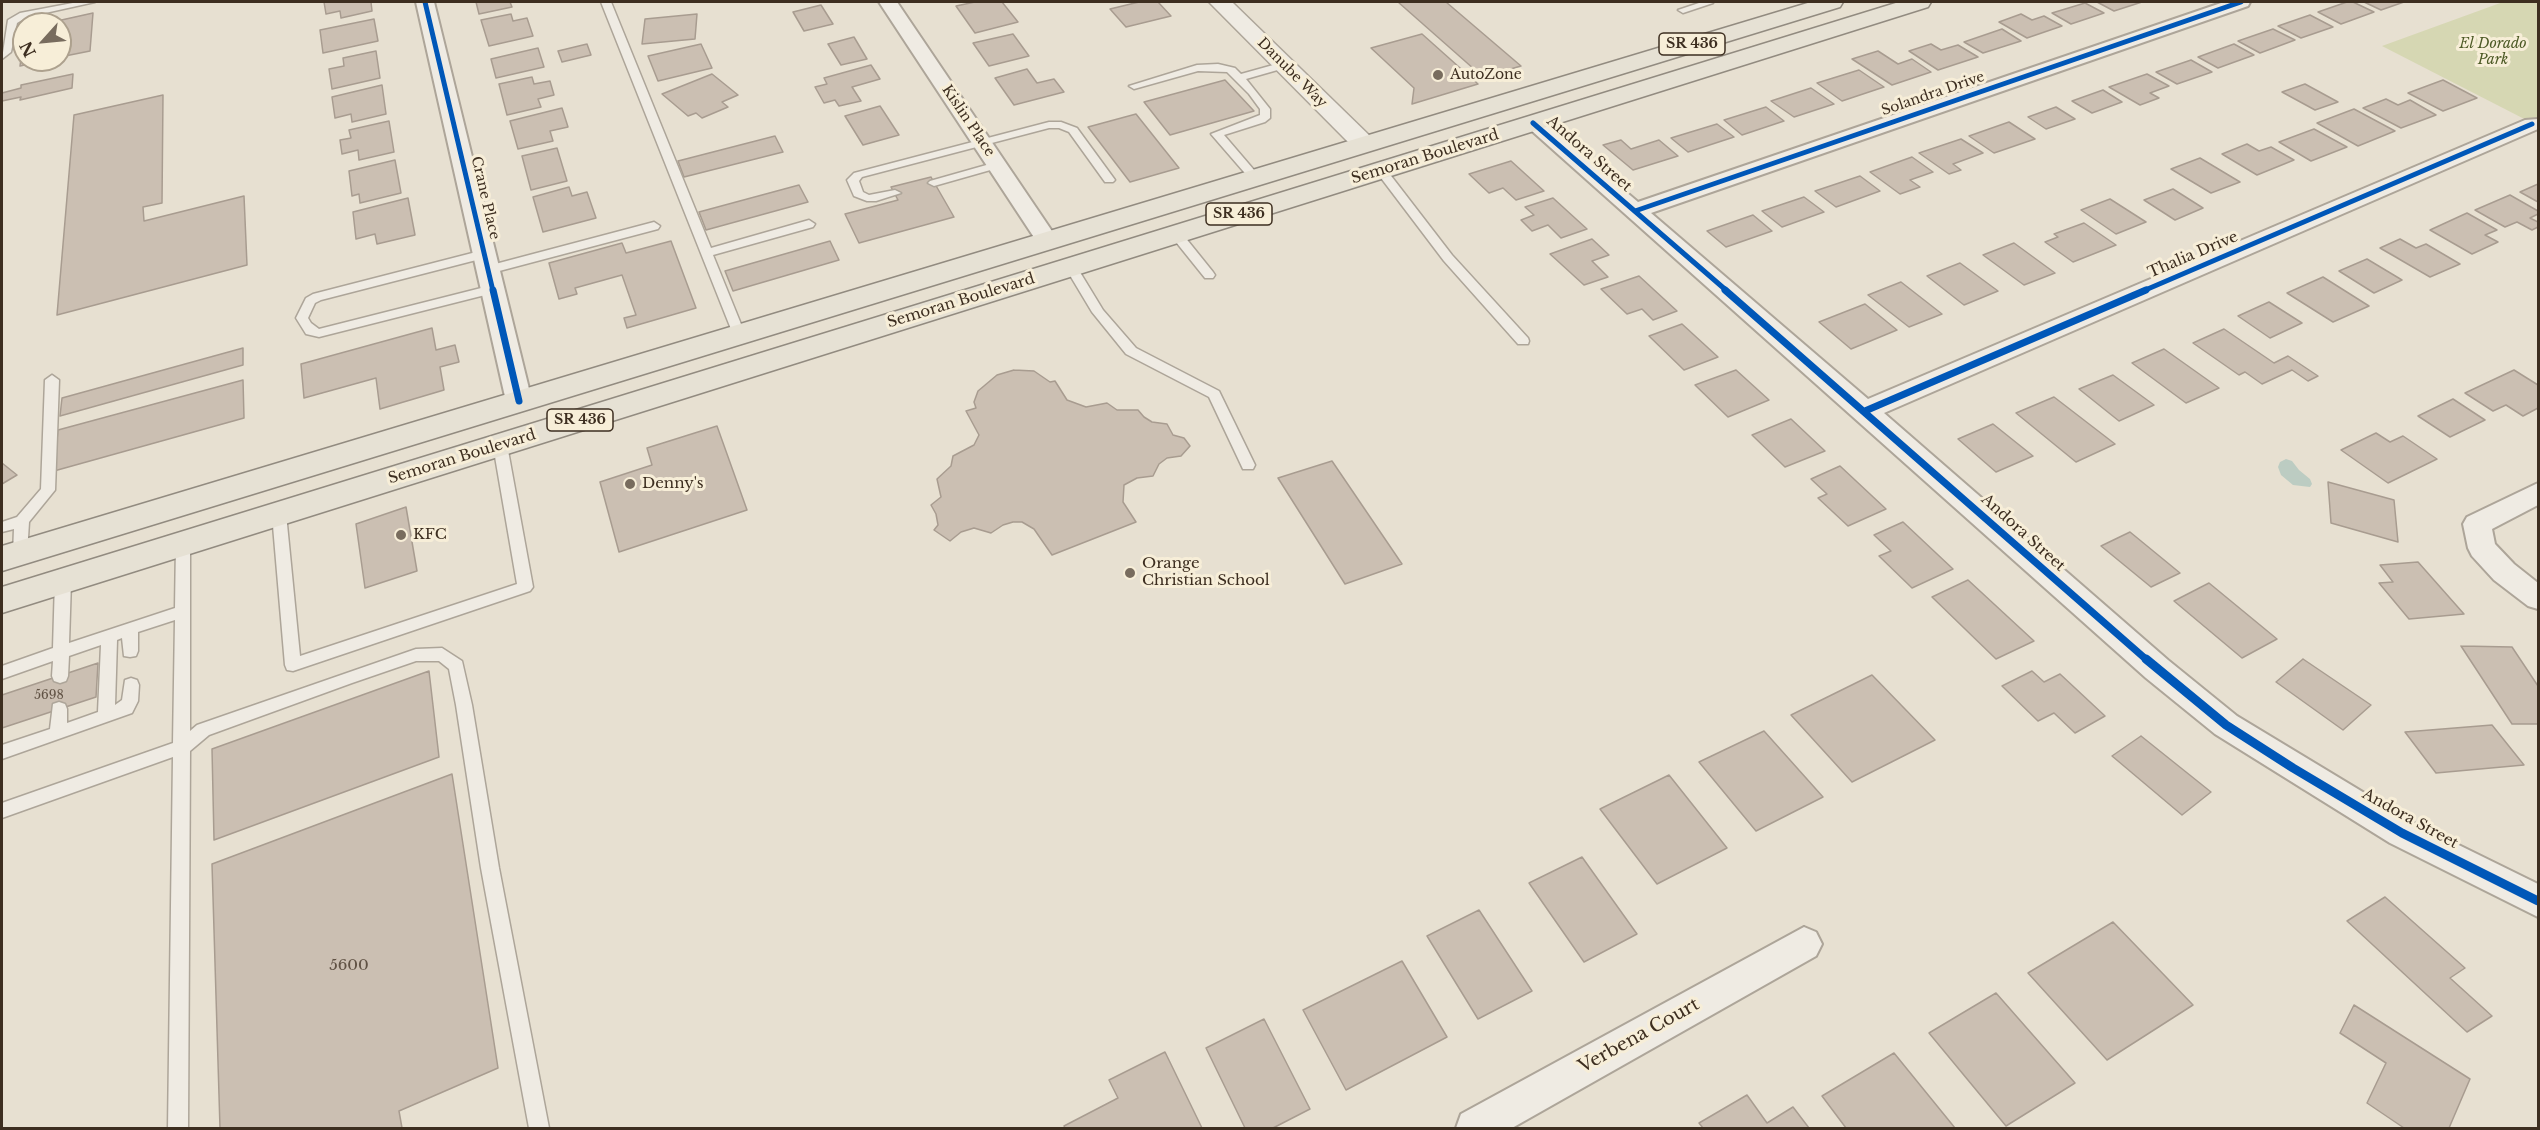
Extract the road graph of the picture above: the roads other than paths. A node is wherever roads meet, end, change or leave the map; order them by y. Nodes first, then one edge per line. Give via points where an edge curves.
1 (90, 2) edge
2 (425, 2) edge
3 (606, 2) edge
4 (888, 2) edge
5 (1220, 2) edge
6 (1832, 2) edge
7 (1920, 2) edge
8 (2241, 2) edge
9 (1708, 3) dead end
10 (1683, 10) dead end
11 (2, 56) edge
12 (1284, 65) junction
13 (1239, 78) junction
14 (1134, 86) dead end
15 (1533, 123) junction
16 (2532, 124) dead end
17 (1419, 127) junction
18 (983, 144) junction
19 (1364, 144) junction
20 (997, 165) junction
21 (1381, 170) junction
22 (1254, 177) junction
23 (1108, 180) dead end
24 (934, 183) dead end
25 (1321, 189) junction
26 (895, 193) dead end
27 (1635, 212) junction
28 (810, 224) dead end
29 (654, 226) dead end
30 (1176, 234) junction
31 (1047, 240) junction
32 (707, 253) junction
33 (1071, 267) junction
34 (488, 271) junction
35 (1209, 275) dead end
36 (739, 334) junction
37 (1523, 341) dead end
38 (52, 380) dead end
39 (519, 401) junction
40 (1865, 411) junction
41 (501, 445) junction
42 (1248, 465) dead end
43 (2538, 493) edge
44 (279, 514) junction
45 (22, 521) junction
46 (2, 527) edge
47 (183, 544) junction
48 (11, 557) edge
49 (63, 581) junction
50 (2538, 597) edge
51 (2, 600) edge
52 (183, 611) junction
53 (130, 629) junction
54 (109, 636) junction
55 (61, 651) junction
56 (130, 651) dead end
57 (2, 672) edge
58 (60, 676) dead end
59 (131, 685) dead end
60 (59, 709) dead end
61 (106, 716) junction
62 (58, 733) junction
63 (182, 747) junction
64 (2, 752) edge
65 (2, 810) edge
66 (2538, 901) edge
67 (1804, 944) dead end
68 (177, 1128) edge
69 (539, 1128) edge
70 (1475, 1128) edge

1 - 11 lane via 24,15 12,22
2 - 34 street, Crane Place
3 - 32 lane
4 - 18 street, Kislin Place
5 - 12 street, Danube Way
6 - 17 main road, Semoran Boulevard / SR 436
7 - 15 main road, Semoran Boulevard / SR 436
8 - 27 street, Solandra Drive
9 - 10 lane
12 - 13 lane
12 - 19 street, Danube Way
13 - 14 lane via 1231,70 1197,68
13 - 22 lane via 1253,92 1266,116 1217,134
15 - 21 main road, Semoran Boulevard / SR 436
15 - 27 street, Andora Street
16 - 40 street, Thalia Drive
17 - 19 main road, Semoran Boulevard / SR 436
17 - 21 main road via 1389,144 1381,156
18 - 20 street, Kislin Place
18 - 23 lane via 1061,124 1073,130
18 - 26 lane via 858,175 853,180 858,194 867,198
19 - 22 main road, Semoran Boulevard / SR 436
19 - 25 main road via 1348,172
20 - 24 lane
20 - 31 street, Kislin Place
21 - 25 main road, Semoran Boulevard / SR 436
21 - 37 lane via 1448,258
22 - 31 main road, Semoran Boulevard / SR 436
25 - 30 main road, Semoran Boulevard / SR 436
27 - 40 street, Andora Street
28 - 32 lane
29 - 34 lane
30 - 33 main road, Semoran Boulevard / SR 436
30 - 35 lane
31 - 36 main road, Semoran Boulevard / SR 436
32 - 36 lane
33 - 41 main road, Semoran Boulevard / SR 436
33 - 42 lane via 1098,312 1131,351 1214,394
34 - 34 lane via 320,333 311,331 302,318 310,301 317,297
34 - 39 street, Crane Place
36 - 39 main road, Semoran Boulevard / SR 436
38 - 45 lane via 48,490
39 - 48 main road, Semoran Boulevard / SR 436
40 - 66 street, Andora Street via 2157,669 2226,725 2402,833
41 - 44 main road, Semoran Boulevard / SR 436
41 - 44 lane via 525,587 293,665
43 - 50 street via 2477,524 2482,548 2504,572
44 - 47 main road, Semoran Boulevard / SR 436
45 - 46 lane
45 - 48 lane
47 - 49 main road, Semoran Boulevard / SR 436
47 - 52 lane
49 - 51 main road, Semoran Boulevard / SR 436
49 - 55 lane
52 - 53 lane
52 - 63 lane
53 - 54 lane
53 - 56 lane
54 - 55 lane
54 - 61 lane
55 - 57 lane
55 - 58 lane
59 - 61 lane via 126,708
60 - 62 lane
61 - 62 lane
62 - 64 lane
63 - 65 lane
63 - 68 lane
63 - 69 lane via 203,730 416,655 442,654 456,666 491,878
67 - 70 street, Verbena Court

